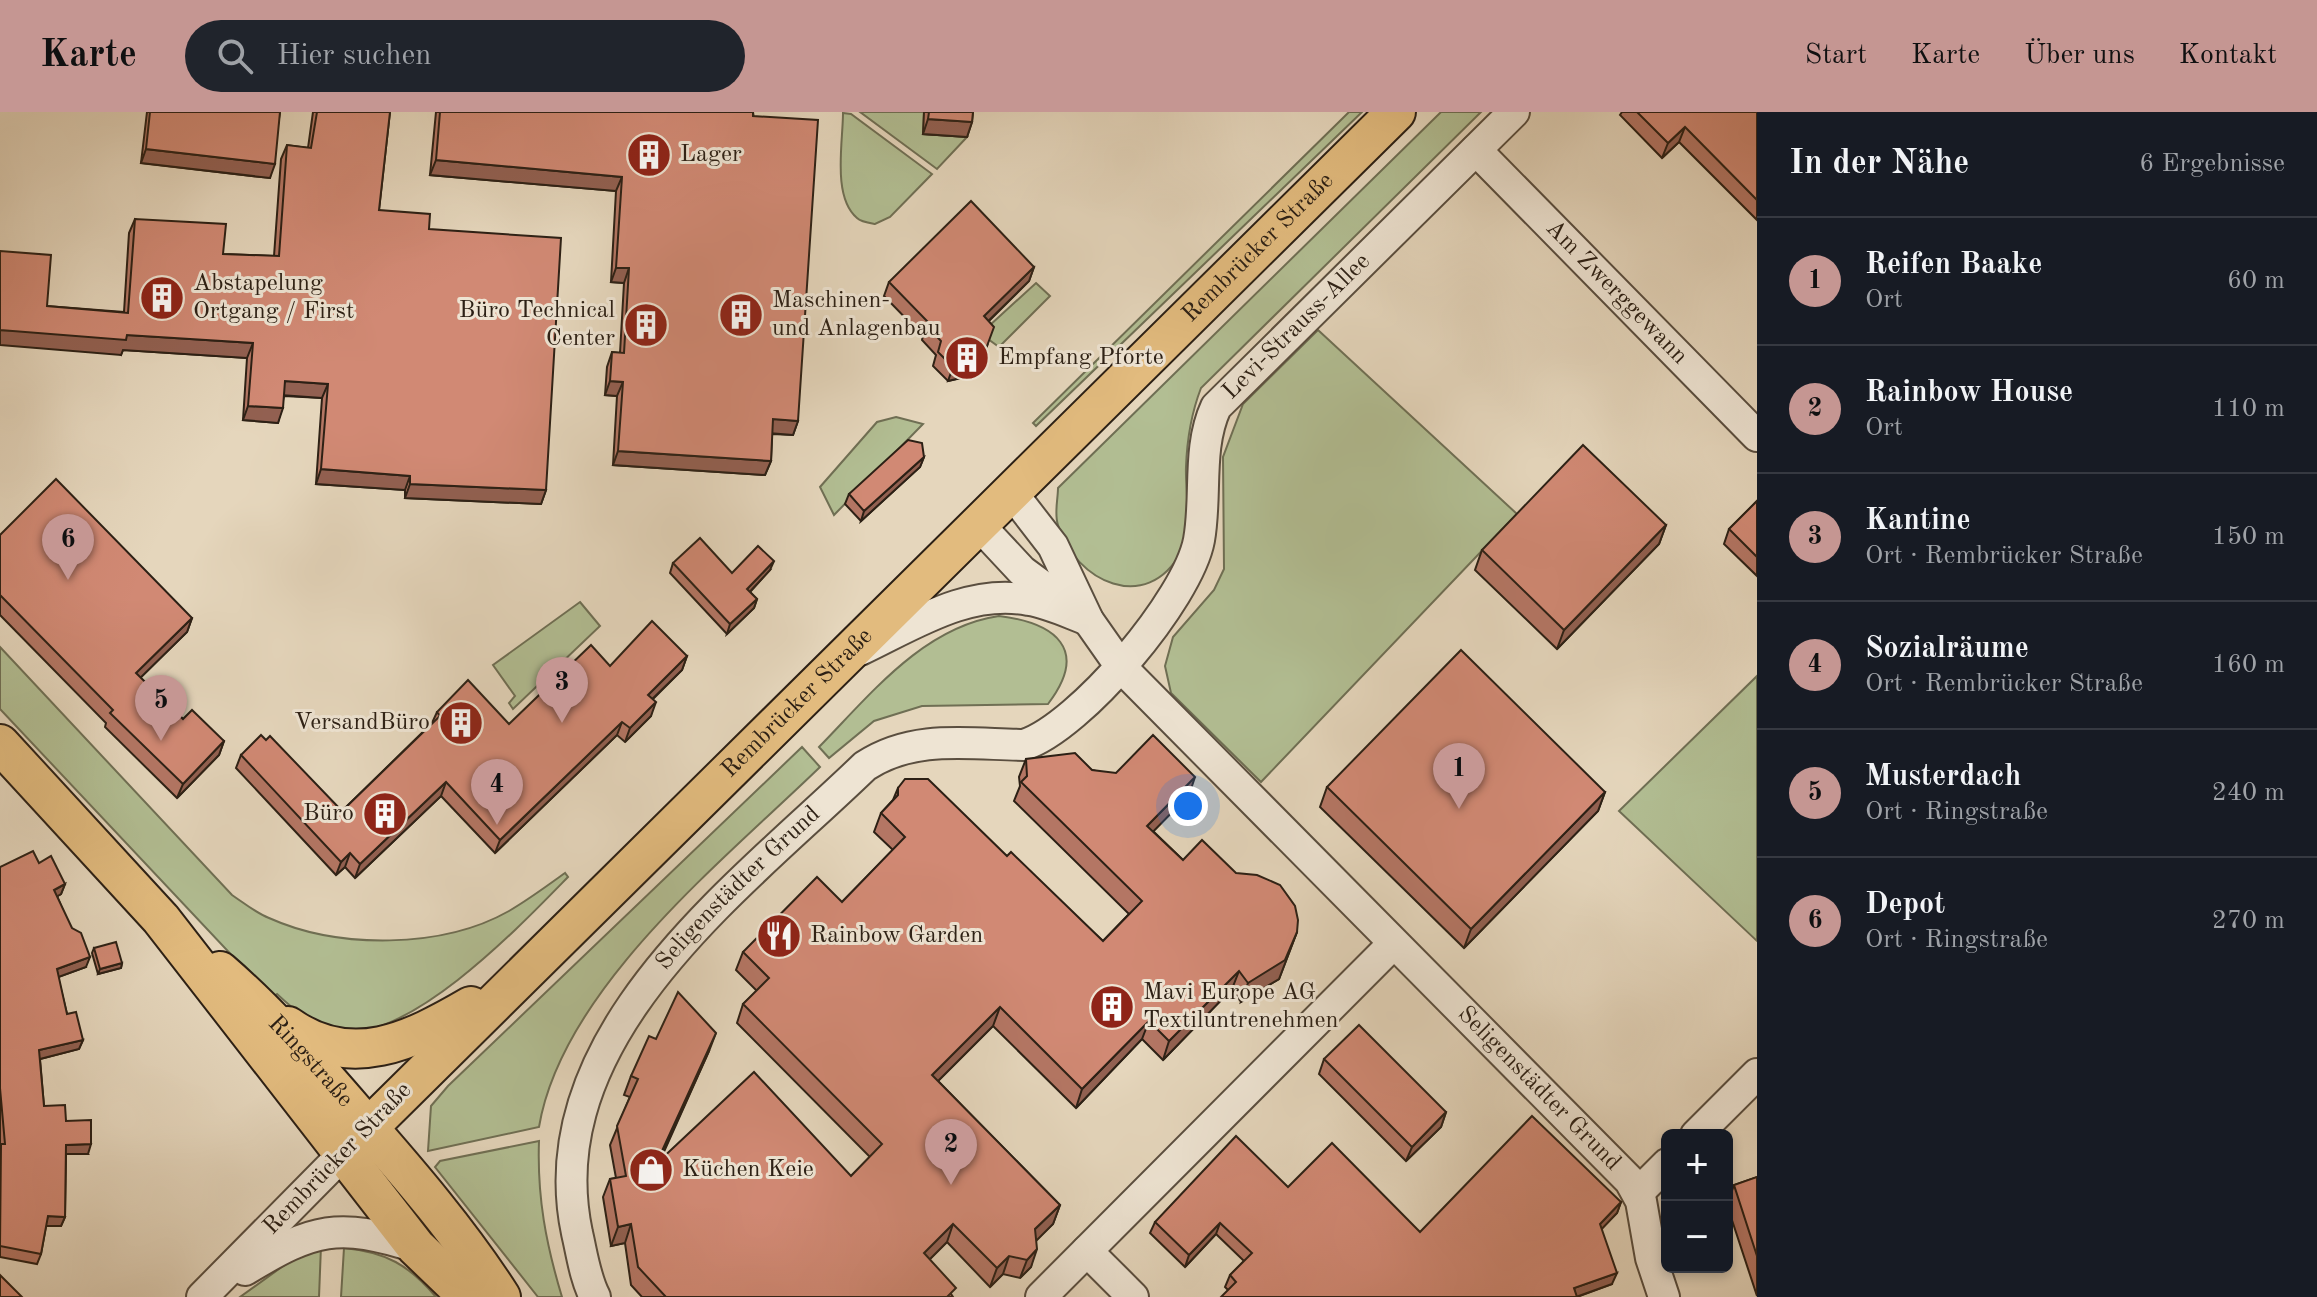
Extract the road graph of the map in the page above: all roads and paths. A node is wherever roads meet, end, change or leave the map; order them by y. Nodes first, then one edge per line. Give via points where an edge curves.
1 (1396, 112) edge
2 (1514, 112) edge
3 (1476, 150) junction
4 (1757, 436) edge
5 (1012, 493) junction
6 (980, 526) junction
7 (1088, 620) junction
8 (847, 657) junction
9 (1121, 667) junction
10 (0, 744) edge
11 (161, 919) junction
12 (1392, 945) junction
13 (533, 964) junction
14 (267, 1011) junction
15 (1757, 1074) edge
16 (368, 1128) junction
17 (1702, 1129) edge
18 (342, 1155) junction
19 (1661, 1170) edge
20 (1638, 1193) junction
21 (416, 1247) junction
22 (1087, 1251) junction
23 (205, 1297) edge
24 (468, 1297) edge
25 (501, 1297) edge
26 (595, 1297) edge
27 (1041, 1297) edge
28 (1133, 1297) edge
29 (1664, 1297) edge

1 - 5 main road, Rembrücker Straße
2 - 3 street, Levi-Strauss-Allee
3 - 4 street, Am Zwerggewann
3 - 9 street, Levi-Strauss-Allee via 1216,407 1209,423 1203,514 1191,565
5 - 6 main road, Rembrücker Straße
5 - 7 street, Seligenstädter Grund via 1053,546
6 - 7 street via 1022,571
6 - 8 main road, Rembrücker Straße
7 - 8 street via 1032,600 989,597 962,603
7 - 9 street, Seligenstädter Grund
8 - 13 main road, Rembrücker Straße
9 - 12 street, Seligenstädter Grund
9 - 26 street, Seligenstädter Grund via 1042,739 1024,745 907,745 875,759 669,957 610,1041 575,1126 573,1211
10 - 11 main road, Ringstraße
11 - 14 main road, Ringstraße
11 - 18 main road, Ringstraße
12 - 20 street, Seligenstädter Grund via 1619,1168
12 - 22 street
13 - 14 main road via 425,1033 370,1050 328,1047
13 - 16 main road, Rembrücker Straße
14 - 16 main road, Ringstraße
15 - 17 street
16 - 18 street, Rembrücker Straße
16 - 25 main road, Ringstraße via 476,1258
18 - 21 main road, Ringstraße
18 - 23 street, Rembrücker Straße
19 - 20 street
20 - 29 street, Seligenstädter Grund
21 - 23 street via 360,1232 312,1235 284,1246
21 - 24 main road, Ringstraße
22 - 27 street
22 - 28 street

